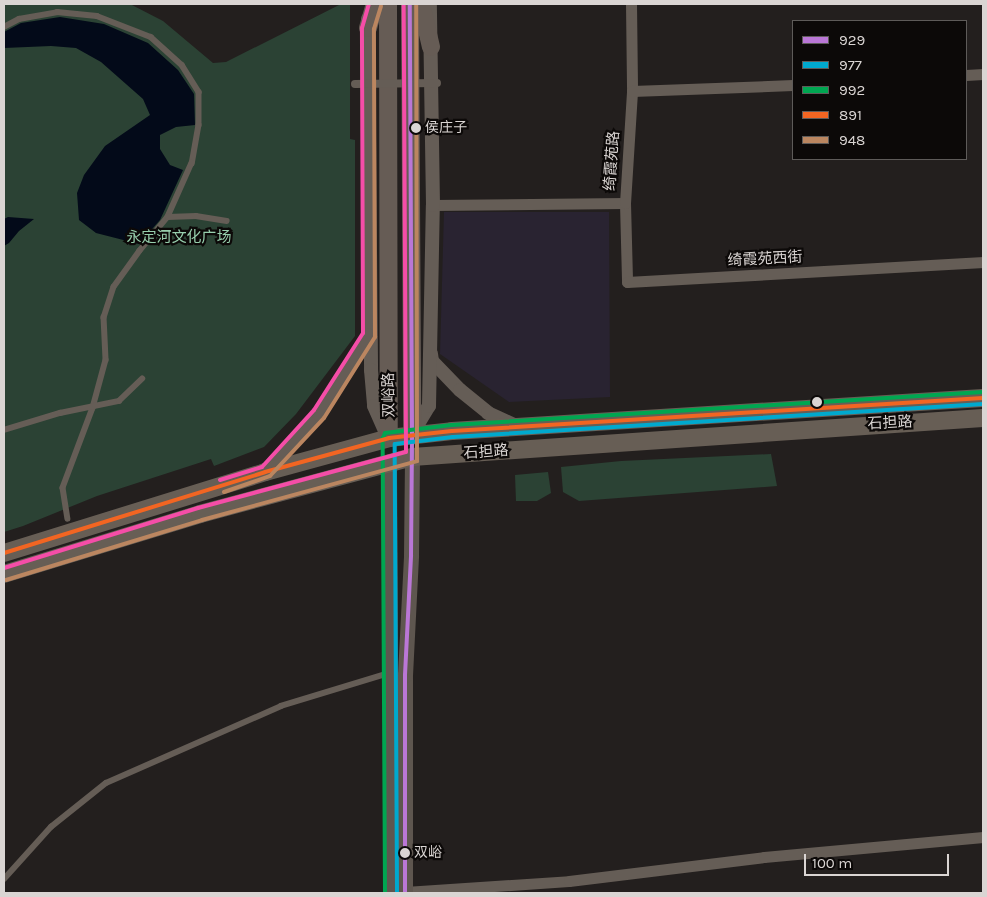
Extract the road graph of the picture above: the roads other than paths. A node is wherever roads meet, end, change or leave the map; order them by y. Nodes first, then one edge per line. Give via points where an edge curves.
1 (368, 4) edge
2 (375, 4) edge
3 (388, 4) edge
4 (410, 4) edge
5 (421, 4) edge
6 (430, 4) edge
7 (631, 4) edge
8 (4, 27) edge
9 (368, 28) junction
10 (431, 47) junction
11 (983, 74) edge
12 (967, 75) edge
13 (437, 83) dead end
14 (354, 84) dead end
15 (792, 85) edge
16 (632, 91) junction
17 (624, 203) junction
18 (433, 205) junction
19 (168, 217) junction
20 (227, 221) dead end
21 (983, 262) edge
22 (369, 335) junction
23 (430, 348) junction
24 (142, 379) dead end
25 (983, 398) edge
26 (93, 408) junction
27 (983, 418) edge
28 (518, 427) junction
29 (4, 430) edge
30 (412, 434) junction
31 (389, 438) junction
32 (412, 457) junction
33 (389, 462) junction
34 (265, 472) junction
35 (68, 519) dead end
36 (4, 554) edge
37 (4, 574) edge
38 (389, 673) junction
39 (983, 837) edge
40 (4, 879) edge
41 (401, 893) edge

1 - 9 street, 双峪路
2 - 9 highway
3 - 31 highway, 双峪路
4 - 30 highway, 双峪路
5 - 10 highway
6 - 10 street, 双峪路
7 - 16 street, 绮霞苑路
8 - 19 lane via 19,19 57,12 97,16 151,37 182,65 198,92 199,125 192,163
9 - 22 street, 双峪路
10 - 18 street, 双峪路
11 - 12 street
13 - 14 street, bridge
15 - 16 street
16 - 17 street, 绮霞苑路
17 - 18 street, 绮霞苑路
17 - 21 street, 绮霞苑西街 via 627,282
18 - 23 street, 双峪路
19 - 20 lane via 196,216
19 - 26 lane via 114,287 104,317 106,360
22 - 31 street, 双峪路 via 374,406
22 - 34 street via 319,414
23 - 28 street via 432,361 460,390 488,413
23 - 30 street, 双峪路 via 429,406
24 - 26 lane via 119,401
25 - 28 main road, 石担路
26 - 29 lane via 60,412
26 - 35 lane via 63,488
27 - 32 main road, 石担路
28 - 30 main road, 石担路
30 - 31 main road, 石担路
30 - 32 main road
31 - 33 main road
31 - 34 main road, 石担路
32 - 33 main road, 石担路
32 - 41 main road
33 - 37 main road, 石担路 via 200,514
33 - 38 main road
34 - 36 main road, 石担路
38 - 40 lane via 281,706 106,783 51,827
38 - 41 main road
39 - 41 street via 569,881

